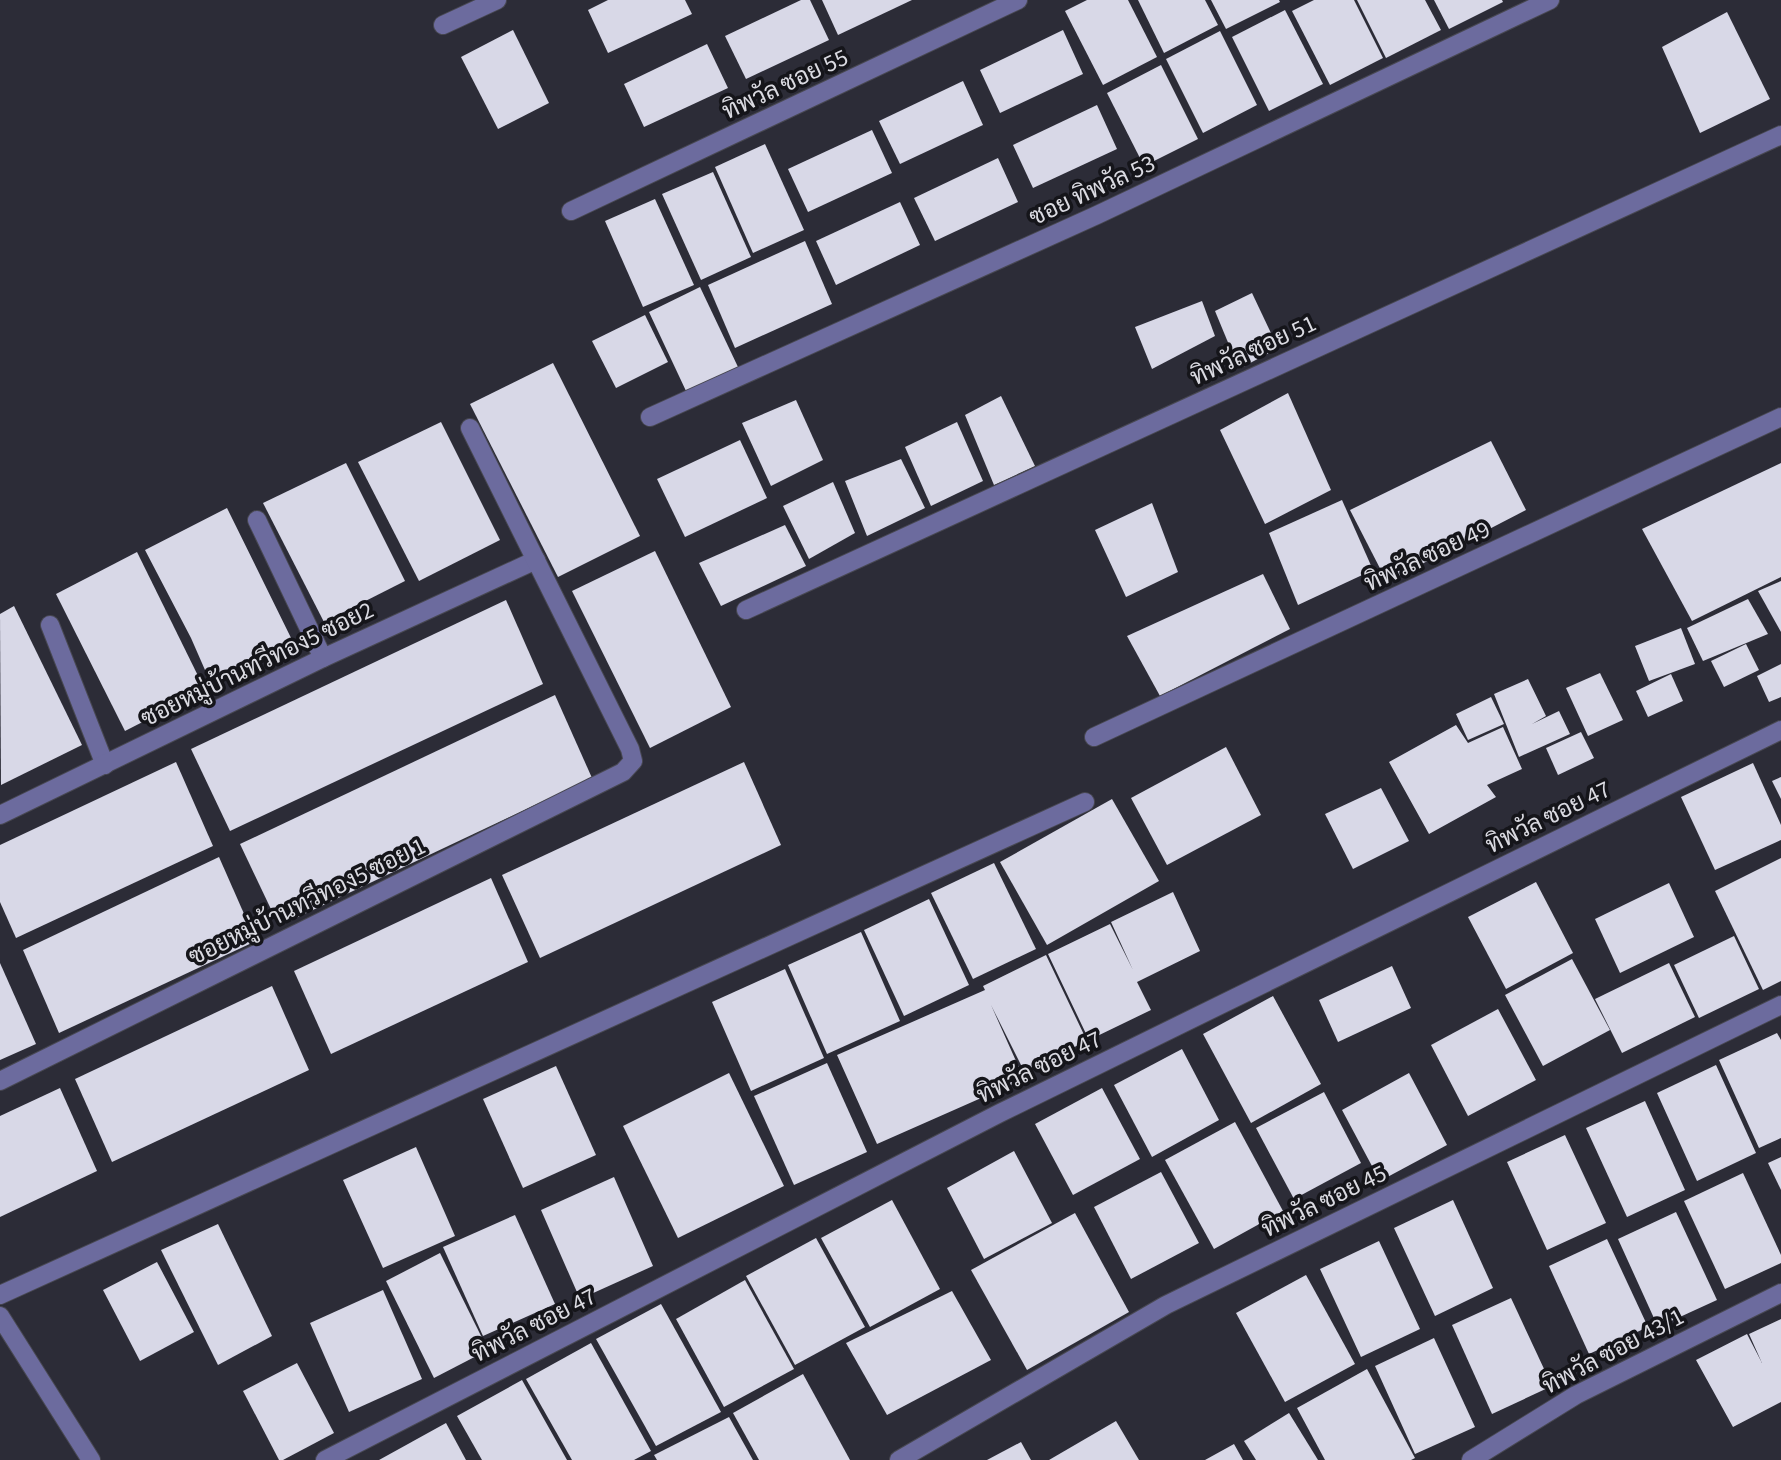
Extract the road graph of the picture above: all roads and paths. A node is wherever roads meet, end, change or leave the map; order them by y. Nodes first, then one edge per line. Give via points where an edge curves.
1 (497, 0) edge
2 (1018, 0) edge
3 (1550, 0) edge
4 (443, 25) dead end
5 (1781, 135) edge
6 (571, 211) dead end
7 (650, 417) dead end
8 (1781, 417) edge
9 (470, 428) dead end
10 (257, 520) dead end
11 (536, 560) junction
12 (746, 610) dead end
13 (50, 625) dead end
14 (323, 658) junction
15 (1781, 730) edge
16 (1094, 737) dead end
17 (105, 765) junction
18 (1085, 802) dead end
19 (0, 815) edge
20 (1781, 1006) edge
21 (0, 1081) edge
22 (1781, 1293) edge
23 (0, 1295) edge
24 (0, 1316) edge
25 (91, 1460) edge
26 (325, 1460) edge
27 (899, 1460) edge
28 (1471, 1460) edge

1 - 4 street
2 - 6 street, ทิพวัล ซอย 55
3 - 7 street, ซอย ทิพวัล 53 via 1097,215
5 - 12 street, ทิพวัล ซอย 51
8 - 16 street, ทิพวัล ซอย 49
9 - 11 street
10 - 14 street
11 - 14 street, ซอยหมู่บ้านทวีทอง5 ซอย2
11 - 21 street, ซอยหมู่บ้านทวีทอง5 ซอย 1 via 630,749 632,761 623,772
13 - 17 street
14 - 17 street, ซอยหมู่บ้านทวีทอง5 ซอย2
15 - 26 street, ทิพวัล ซอย 47 via 1000,1113
17 - 19 street, ซอยหมู่บ้านทวีทอง5 ซอย2
18 - 23 street
20 - 27 street, ทิพวัล ซอย 45 via 1167,1305
22 - 28 street, ทิพวัล ซอย 43/1 via 1576,1395
24 - 25 street

